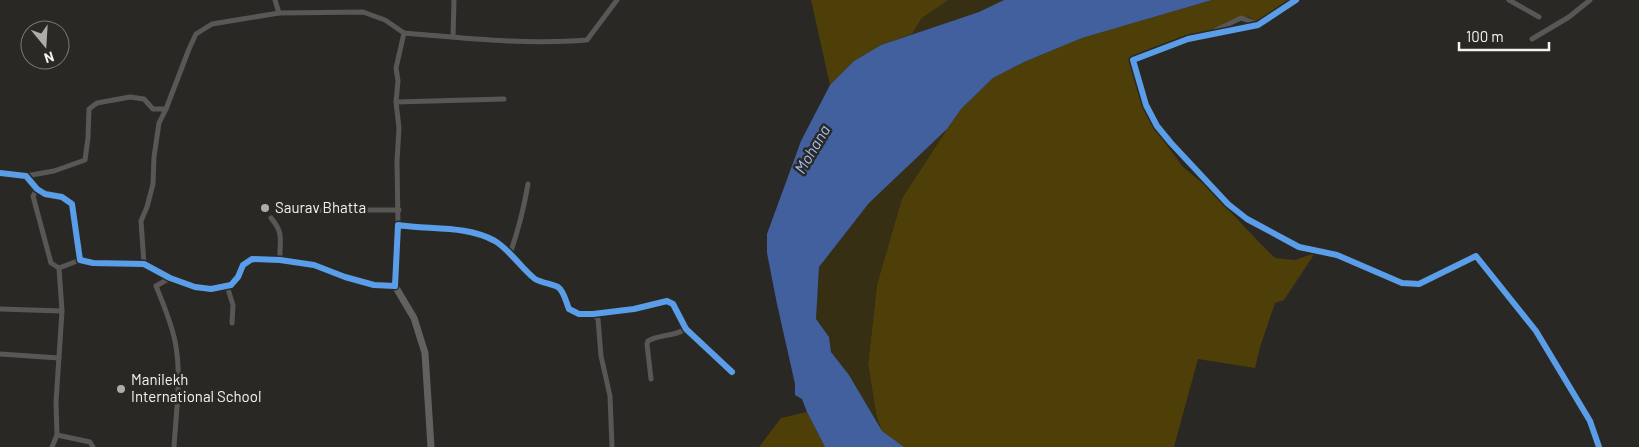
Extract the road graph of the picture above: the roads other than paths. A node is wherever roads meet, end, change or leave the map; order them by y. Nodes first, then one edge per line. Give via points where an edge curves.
1 (275, 0) edge
2 (454, 0) edge
3 (617, 0) edge
4 (1296, 0) edge
5 (1509, 0) edge
6 (1590, 0) edge
7 (279, 13) junction
8 (1538, 17) dead end
9 (1258, 24) junction
10 (404, 33) junction
11 (1214, 33) junction
12 (452, 37) junction
13 (1532, 39) dead end
14 (504, 99) dead end
15 (396, 102) junction
16 (166, 109) junction
17 (0, 173) edge
18 (26, 176) junction
19 (528, 184) dead end
20 (36, 189) junction
21 (292, 210) dead end
22 (399, 210) junction
23 (271, 218) dead end
24 (398, 225) junction
25 (510, 254) junction
26 (80, 260) junction
27 (280, 260) junction
28 (144, 264) junction
29 (59, 268) junction
30 (170, 278) junction
31 (228, 286) junction
32 (395, 286) junction
33 (0, 309) edge
34 (62, 311) junction
35 (593, 314) junction
36 (232, 324) dead end
37 (686, 330) junction
38 (0, 354) edge
39 (59, 358) junction
40 (732, 372) dead end
41 (650, 379) dead end
42 (57, 435) junction
43 (52, 447) edge
44 (92, 447) edge
45 (174, 447) edge
46 (431, 447) edge
47 (612, 447) edge
48 (1599, 447) edge

1 - 7 street
2 - 12 street
3 - 12 street via 587,40 554,42
4 - 9 street
5 - 8 street
6 - 13 street
7 - 10 street via 363,12 386,20
7 - 16 street via 212,24 196,34
9 - 11 street
9 - 11 street via 1241,18
10 - 12 street
10 - 15 street via 396,68
11 - 48 street via 1188,39 1133,60 1146,105 1157,126 1188,162 1247,219 1299,247 1337,255 1402,282 1419,284 1476,256 1536,331 1590,421
14 - 15 street
15 - 22 street
16 - 18 street via 153,108 144,99 130,97 97,103 88,109 85,160
16 - 28 street via 159,123 153,184 141,221
17 - 18 street
18 - 20 street
19 - 25 street
20 - 26 street via 62,197 72,204
20 - 29 street via 34,196 51,263
21 - 22 street
22 - 24 street
23 - 27 street via 281,233
24 - 25 street via 469,232 495,241
24 - 32 street
25 - 35 street via 535,279 558,287 568,309 579,314
26 - 28 street
26 - 29 street
27 - 31 street via 252,259 243,265 238,277
27 - 32 street via 314,265 345,278 374,285
28 - 30 street
29 - 34 street
30 - 31 street via 195,287
30 - 45 street via 156,286 175,341 178,376
31 - 36 street via 233,305
32 - 46 main road via 414,318 425,353
33 - 34 street
34 - 39 street
35 - 37 street via 667,301 673,304
35 - 47 street via 598,319 600,356 610,396
37 - 40 street
37 - 41 street via 677,335 648,340
38 - 39 street
39 - 42 street
42 - 43 street
42 - 44 street via 85,440

